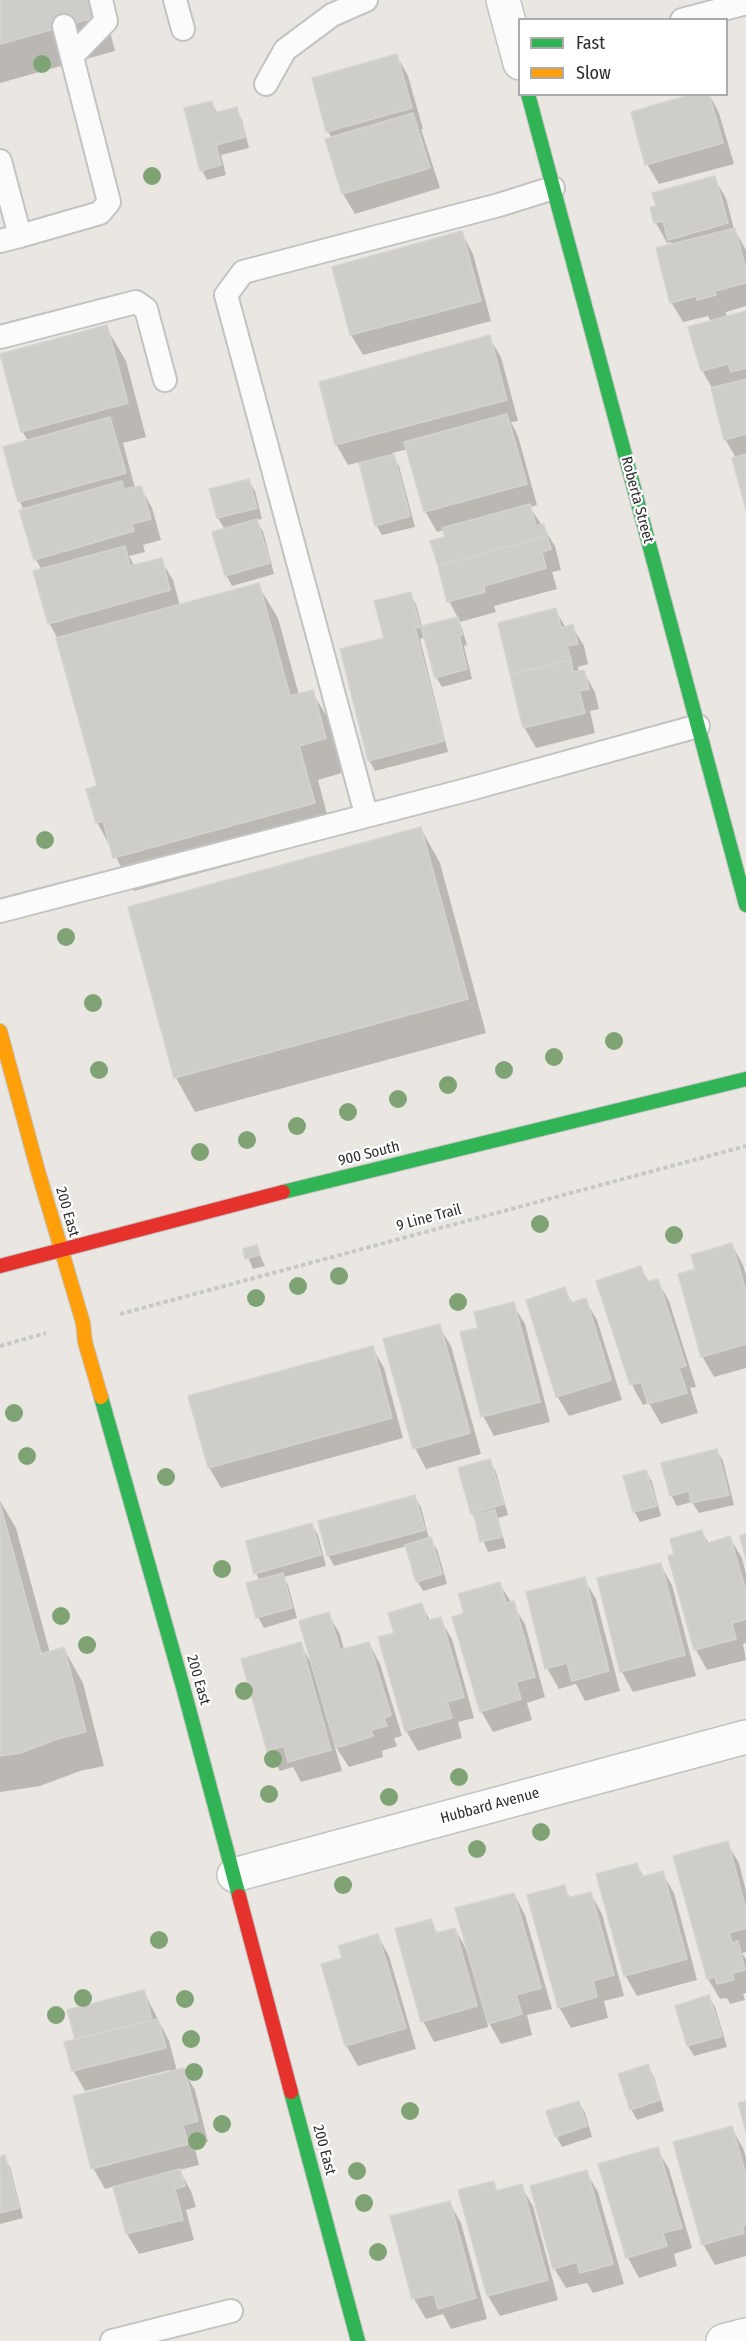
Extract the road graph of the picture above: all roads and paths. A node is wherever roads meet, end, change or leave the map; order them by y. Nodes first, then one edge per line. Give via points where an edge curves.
1 (101, 0) edge
2 (175, 0) edge
3 (366, 0) edge
4 (503, 0) edge
5 (746, 3) edge
6 (690, 18) edge
7 (74, 23) dead end
8 (183, 29) dead end
9 (72, 56) junction
10 (518, 57) edge
11 (266, 84) dead end
12 (529, 96) edge
13 (0, 161) edge
14 (553, 188) junction
15 (10, 239) edge
16 (0, 337) edge
17 (165, 380) dead end
18 (698, 726) junction
19 (366, 814) junction
20 (746, 905) edge
21 (0, 911) edge
22 (0, 1031) edge
23 (746, 1079) edge
24 (746, 1146) edge
25 (61, 1250) junction
26 (0, 1266) edge
27 (117, 1315) dead end
28 (40, 1335) dead end
29 (0, 1346) edge
30 (746, 1737) edge
31 (234, 1875) junction
32 (231, 2311) dead end
33 (746, 2335) edge
34 (112, 2341) edge
35 (358, 2341) edge
36 (723, 2341) edge

1 - 9 lane via 106,21
2 - 8 lane
3 - 11 lane via 332,15 285,50
4 - 10 street
5 - 6 lane
7 - 9 lane
9 - 15 lane via 109,202 100,213
12 - 14 street, Roberta Street
13 - 15 lane
14 - 18 street, Roberta Street
14 - 19 lane via 243,272 226,296
16 - 17 lane via 136,302 146,309
18 - 19 lane
18 - 20 street, Roberta Street
19 - 21 lane
22 - 25 street, 200 East
23 - 25 street, 900 South
24 - 27 path, 9 Line Trail
25 - 26 street, 900 South
25 - 31 street, 200 East
28 - 29 path
30 - 31 street, Hubbard Avenue
31 - 35 street, 200 East
32 - 34 lane
33 - 36 street

